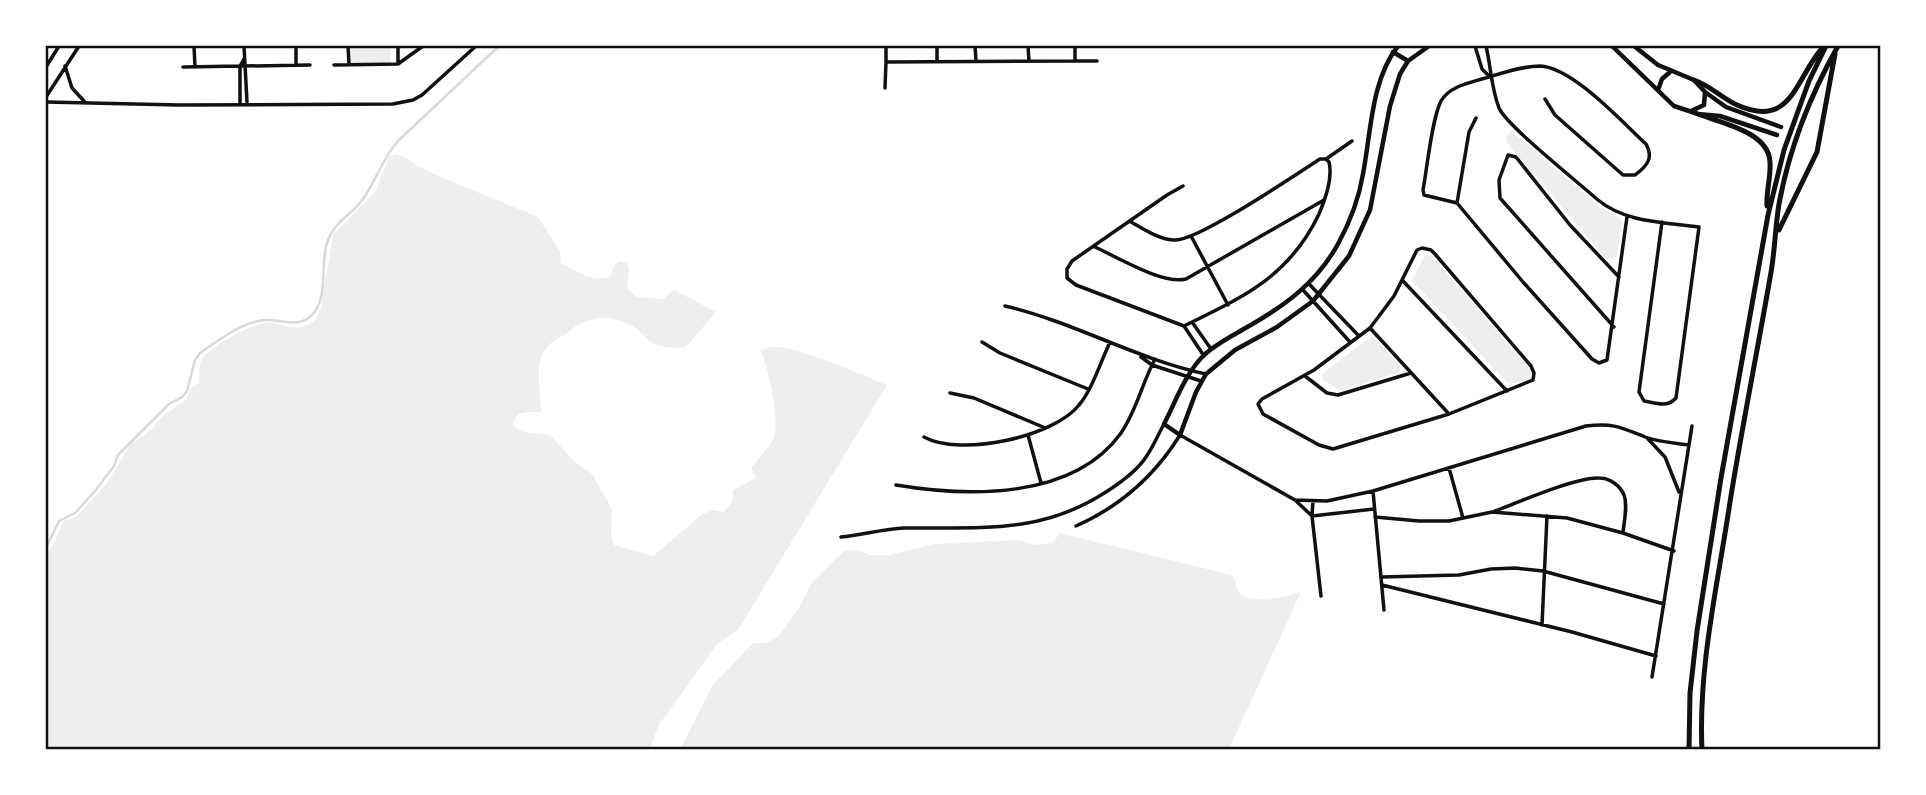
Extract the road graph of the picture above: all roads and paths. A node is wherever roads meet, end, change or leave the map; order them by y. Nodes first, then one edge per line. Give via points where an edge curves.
1 (59, 46) edge
2 (79, 46) edge
3 (194, 46) edge
4 (244, 46) edge
5 (296, 46) edge
6 (348, 46) edge
7 (398, 46) edge
8 (423, 46) edge
9 (476, 46) edge
10 (886, 46) edge
11 (937, 46) edge
12 (975, 46) edge
13 (1028, 46) edge
14 (1075, 46) edge
15 (1398, 46) edge
16 (1429, 46) edge
17 (1475, 46) edge
18 (1486, 46) edge
19 (1612, 46) edge
20 (1634, 46) edge
21 (1825, 46) edge
22 (1837, 47) edge
23 (1393, 52) junction
24 (1488, 53) junction
25 (1478, 56) junction
26 (244, 59) junction
27 (975, 61) junction
28 (1029, 61) junction
29 (1075, 61) junction
30 (1097, 61) dead end
31 (1408, 61) junction
32 (886, 62) junction
33 (937, 62) junction
34 (46, 63) edge
35 (398, 64) junction
36 (296, 65) junction
37 (310, 65) dead end
38 (334, 65) dead end
39 (349, 65) junction
40 (65, 66) junction
41 (240, 66) junction
42 (247, 66) junction
43 (183, 67) dead end
44 (195, 67) junction
45 (1671, 72) junction
46 (1490, 77) junction
47 (1694, 80) junction
48 (885, 88) dead end
49 (1657, 91) junction
50 (1705, 92) junction
51 (46, 99) edge
52 (1545, 99) dead end
53 (86, 102) junction
54 (240, 103) junction
55 (247, 103) junction
56 (1690, 111) junction
57 (1698, 114) junction
58 (1476, 118) dead end
59 (1781, 127) dead end
60 (1777, 135) dead end
61 (1352, 141) dead end
62 (1810, 149) dead end
63 (1817, 152) junction
64 (1326, 159) junction
65 (1183, 186) dead end
66 (1325, 200) junction
67 (1457, 203) junction
68 (1768, 215) junction
69 (1627, 216) junction
70 (1131, 222) junction
71 (1662, 222) junction
72 (1191, 236) junction
73 (1776, 236) junction
74 (1095, 247) junction
75 (1207, 267) junction
76 (1620, 278) junction
77 (1403, 281) junction
78 (1309, 284) junction
79 (1303, 290) junction
80 (1319, 295) junction
81 (1313, 301) junction
82 (1228, 305) junction
83 (1005, 306) dead end
84 (1192, 322) junction
85 (1184, 326) junction
86 (1614, 327) junction
87 (1370, 328) junction
88 (1358, 335) junction
89 (982, 342) dead end
90 (1110, 342) junction
91 (1350, 342) junction
92 (1211, 349) junction
93 (1139, 355) junction
94 (1204, 356) junction
95 (1155, 359) junction
96 (1152, 365) junction
97 (1191, 370) junction
98 (1206, 373) junction
99 (1411, 373) junction
100 (1305, 376) junction
101 (1187, 378) junction
102 (1201, 381) junction
103 (1088, 389) junction
104 (1507, 391) junction
105 (950, 393) dead end
106 (1449, 414) junction
107 (1164, 424) junction
108 (1692, 426) dead end
109 (1045, 428) junction
110 (1028, 435) junction
111 (1180, 435) junction
112 (924, 437) dead end
113 (1646, 438) junction
114 (1689, 446) junction
115 (1449, 468) junction
116 (1041, 483) junction
117 (895, 485) dead end
118 (1373, 491) junction
119 (1680, 494) junction
120 (1295, 500) junction
121 (1313, 501) junction
122 (1374, 509) junction
123 (1492, 512) junction
124 (1312, 516) junction
125 (1547, 516) junction
126 (1375, 517) junction
127 (1463, 517) junction
128 (1076, 526) dead end
129 (1623, 533) junction
130 (841, 537) dead end
131 (1674, 551) junction
132 (1543, 571) junction
133 (1381, 578) junction
134 (1382, 585) junction
135 (1321, 596) dead end
136 (1664, 604) junction
137 (1384, 610) dead end
138 (1542, 625) junction
139 (1656, 656) junction
140 (1652, 677) dead end
141 (1689, 750) edge
142 (1702, 750) edge

1 - 34 street
2 - 40 street
3 - 44 street
4 - 26 street
5 - 36 street
6 - 39 street
7 - 35 street
8 - 35 street
9 - 55 street via 413,100 393,104
10 - 32 street
11 - 33 street
12 - 27 street
13 - 28 street
14 - 29 street
15 - 23 street
16 - 31 street
17 - 25 street
18 - 24 street
19 - 49 street
20 - 45 street
21 - 47 main road via 1789,100 1772,111 1760,113 1742,107
21 - 68 main road via 1784,150
22 - 63 main road
22 - 73 main road via 1809,105 1790,160
23 - 31 street
23 - 78 street via 1375,105 1357,200 1339,242
24 - 25 street
24 - 46 street
25 - 46 street
26 - 41 street
26 - 42 street
27 - 28 street
27 - 33 street
28 - 29 street
29 - 30 street
31 - 80 street via 1393,96 1370,210 1349,256
32 - 33 street
32 - 48 street
35 - 39 street
36 - 37 street
36 - 42 street
38 - 39 street
40 - 51 street
40 - 53 street via 72,88
41 - 42 street
41 - 44 street
41 - 54 street
42 - 55 street
43 - 44 street
45 - 47 street
45 - 49 street
46 - 52 street via 1539,66 1561,72 1646,144 1648,162 1632,176 1623,175 1555,115
46 - 67 street via 1450,91 1440,102 1423,194
46 - 69 street via 1503,116 1598,200
47 - 50 street
49 - 56 street via 1674,106
50 - 56 street via 1704,105
50 - 59 street via 1734,111
51 - 53 street
53 - 54 street
54 - 55 street
56 - 57 street
57 - 60 street via 1720,116
57 - 68 main road via 1744,132 1765,146 1770,161
58 - 67 street via 1469,132
61 - 64 street
62 - 63 street
63 - 73 main road
64 - 66 street via 1331,170
64 - 72 street
65 - 70 street
66 - 75 street
66 - 82 street via 1289,261 1260,287
67 - 86 street via 1592,359 1607,360
68 - 141 main road via 1697,631
69 - 71 street
69 - 76 street
70 - 72 street via 1168,239
70 - 74 street
71 - 71 street via 1699,227 1676,398 1669,404 1644,401 1639,392
72 - 75 street
73 - 142 main road via 1707,654
74 - 75 street via 1168,279 1186,279
74 - 85 street via 1072,261 1066,275 1071,282
75 - 82 street
76 - 86 street
76 - 86 street via 1512,155 1506,157 1499,180 1505,203
77 - 87 street
77 - 104 street
77 - 104 street via 1418,250 1435,254 1534,373 1531,381
78 - 79 street
78 - 80 street
79 - 81 street
79 - 92 street
80 - 81 street
80 - 88 street
81 - 91 street
81 - 98 street
82 - 84 street
83 - 90 street
84 - 85 street
84 - 92 street
85 - 94 street
87 - 88 street
87 - 99 street
88 - 91 street
89 - 103 street
90 - 93 street
90 - 103 street
91 - 100 street
92 - 94 street
93 - 95 street
93 - 96 street
94 - 97 street
95 - 96 street
95 - 97 street
96 - 101 street
96 - 116 street via 1134,411 1110,447 1079,469
97 - 98 street
97 - 101 street
98 - 102 street
99 - 100 street via 1338,395 1327,393
99 - 106 street
100 - 106 street via 1262,399 1259,409 1325,448
101 - 102 street
101 - 107 street
102 - 111 street
103 - 109 street via 1072,413
104 - 106 street
105 - 109 street via 974,398
107 - 111 street
107 - 130 street via 1146,458 1121,483 1063,514 991,529 905,528
108 - 114 street
109 - 110 street
110 - 112 street via 968,445 934,443
110 - 116 street
111 - 120 street
111 - 128 street via 1145,481 1115,506
113 - 114 street
113 - 115 street via 1620,426 1586,426
113 - 119 street via 1665,457
114 - 119 street
115 - 118 street
115 - 127 street
116 - 117 street via 967,493
118 - 121 street
118 - 122 street
119 - 131 street
120 - 121 street
120 - 124 street
121 - 124 street
122 - 124 street
122 - 126 street
123 - 125 street
123 - 127 street
123 - 129 street via 1601,478 1619,487 1625,496
124 - 135 street
125 - 129 street
125 - 132 street
126 - 127 street via 1419,521
126 - 133 street
129 - 131 street
131 - 136 street
132 - 133 street via 1491,569
132 - 136 street
132 - 138 street
133 - 134 street
134 - 137 street
134 - 138 street
136 - 139 street
138 - 139 street
139 - 140 street

